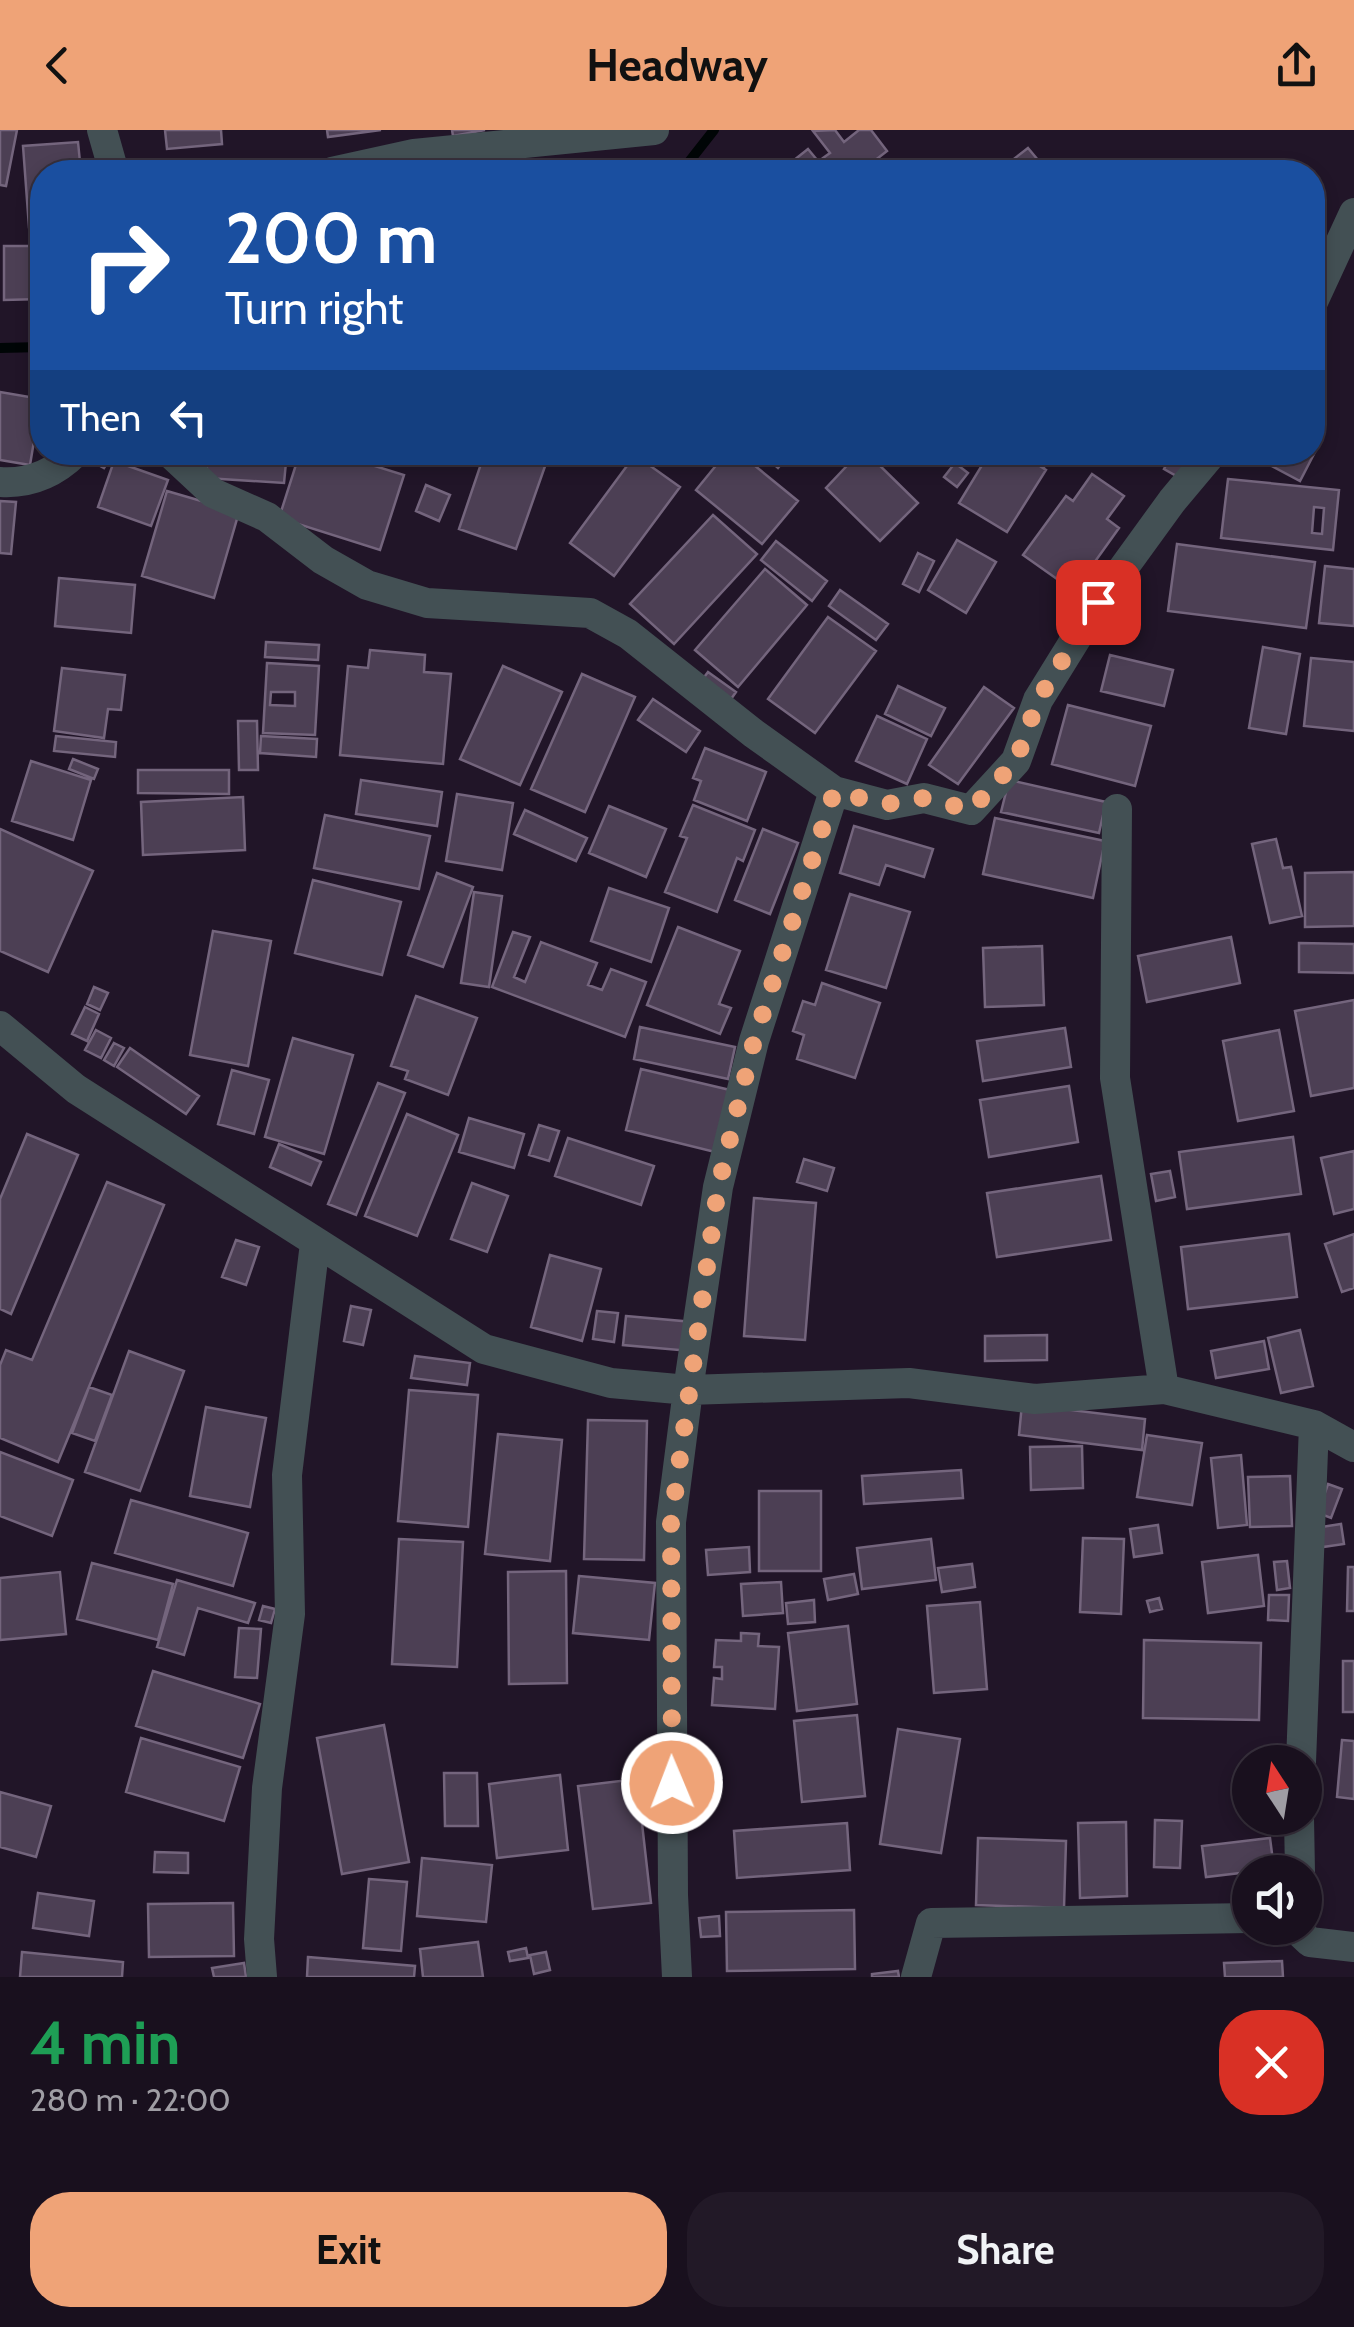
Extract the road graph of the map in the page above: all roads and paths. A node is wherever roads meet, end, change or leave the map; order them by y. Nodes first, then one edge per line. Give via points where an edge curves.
1 (102, 130) edge
2 (654, 130) edge
3 (111, 160) edge
4 (387, 160) edge
5 (1354, 213) edge
6 (1325, 276) edge
7 (63, 465) edge
8 (183, 465) edge
9 (1203, 465) edge
10 (0, 482) edge
11 (834, 792) junction
12 (1117, 809) dead end
13 (0, 1026) edge
14 (316, 1243) junction
15 (1164, 1389) junction
16 (688, 1390) junction
17 (1314, 1425) junction
18 (1354, 1447) edge
19 (1302, 1745) edge
20 (1232, 1918) edge
21 (1322, 1943) edge
22 (1354, 1947) edge
23 (262, 1977) edge
24 (677, 1977) edge
25 (916, 1977) edge

1 - 3 street
2 - 4 street
5 - 6 street
7 - 10 street via 20,484
8 - 11 street via 214,493 267,517 367,586 427,603 590,613 628,634
9 - 11 street via 1098,602 1038,700 1016,761 971,810 924,798 887,804
11 - 16 street via 754,1041 718,1188
12 - 15 street via 1114,1078
13 - 14 street via 76,1089
14 - 16 street via 484,1348 611,1383
14 - 23 street via 287,1475 290,1614 268,1788
15 - 16 street via 1035,1399 909,1382
15 - 17 street
16 - 24 street via 671,1522
17 - 18 street
17 - 19 street
20 - 25 street via 931,1924
21 - 22 street

